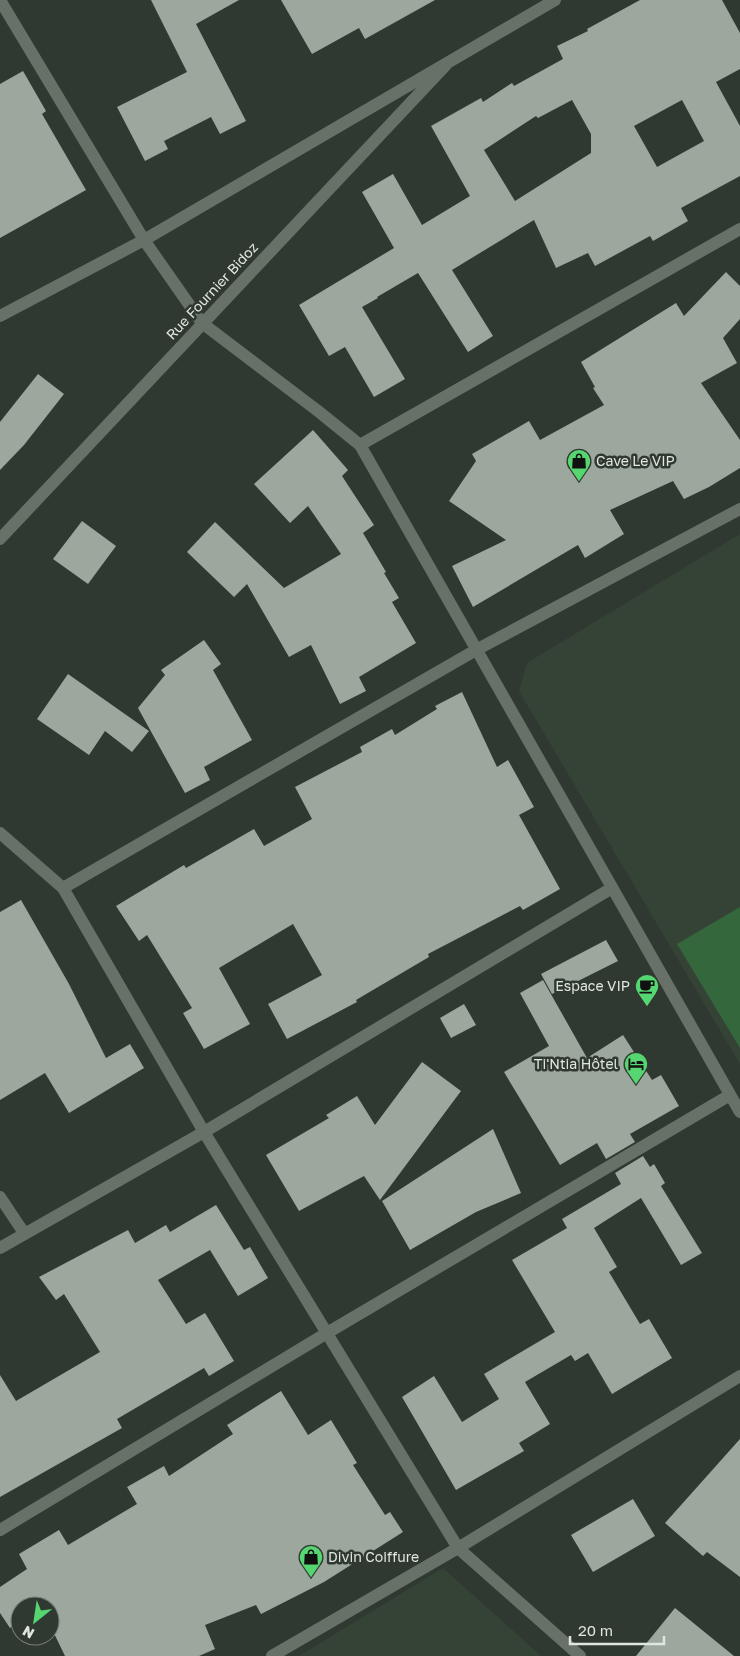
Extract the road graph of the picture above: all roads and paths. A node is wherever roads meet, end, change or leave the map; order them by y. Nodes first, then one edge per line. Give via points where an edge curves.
1 (0, 0) edge
2 (555, 0) edge
3 (446, 65) junction
4 (740, 229) edge
5 (144, 240) junction
6 (0, 316) edge
7 (202, 323) junction
8 (360, 445) junction
9 (740, 509) edge
10 (0, 539) edge
11 (476, 650) junction
12 (0, 834) edge
13 (63, 888) junction
14 (612, 888) junction
15 (730, 1094) junction
16 (740, 1112) edge
17 (204, 1132) junction
18 (0, 1197) edge
19 (24, 1233) junction
20 (0, 1248) edge
21 (326, 1333) junction
22 (740, 1376) edge
23 (0, 1530) edge
24 (458, 1548) junction
25 (272, 1656) edge
26 (580, 1656) edge

1 - 5 street
2 - 3 street
3 - 5 street
3 - 7 street, Rue Fournier Bidoz
4 - 8 street
5 - 6 street
5 - 7 street
7 - 8 street
7 - 10 street, Rue Fournier Bidoz
8 - 11 street
9 - 11 street
11 - 13 street
11 - 14 street
12 - 13 street
13 - 17 street
14 - 15 street
14 - 17 street
15 - 16 street
15 - 21 street
17 - 19 street
17 - 21 street
18 - 19 street
19 - 20 street
21 - 23 street
21 - 24 street
22 - 24 street
24 - 25 street
24 - 26 street

